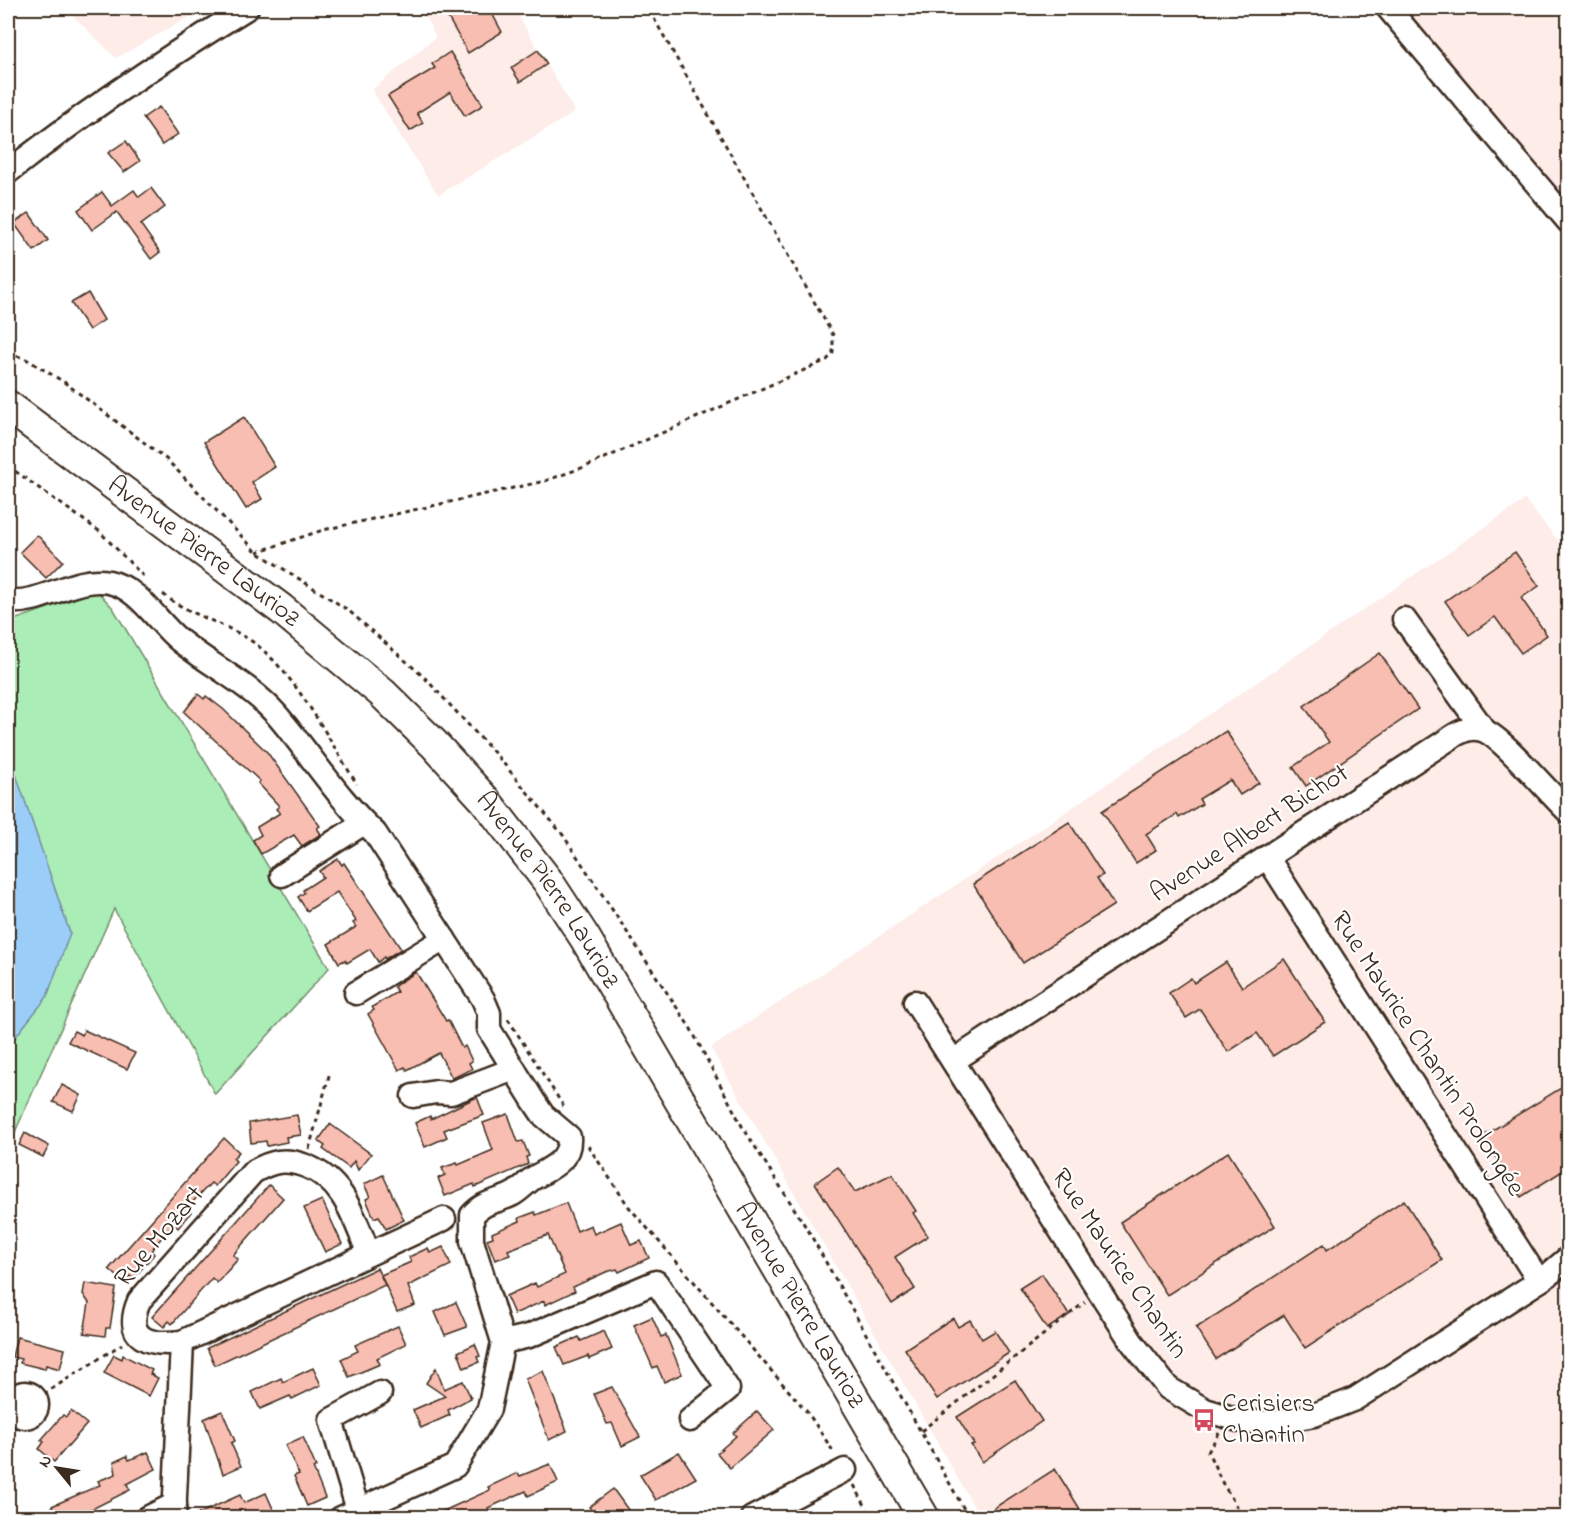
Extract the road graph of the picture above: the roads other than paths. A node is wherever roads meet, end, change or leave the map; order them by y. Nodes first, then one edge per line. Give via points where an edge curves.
1 (247, 8) edge
2 (1388, 8) edge
3 (8, 172) edge
4 (1569, 221) edge
5 (8, 406) edge
6 (8, 601) edge
7 (1404, 619) dead end
8 (1484, 730) junction
9 (1569, 811) edge
10 (364, 823) junction
11 (1267, 857) junction
12 (282, 875) dead end
13 (444, 939) junction
14 (356, 993) dead end
15 (915, 1002) dead end
16 (953, 1061) junction
17 (514, 1069) junction
18 (413, 1096) dead end
19 (444, 1219) dead end
20 (369, 1254) junction
21 (1569, 1258) edge
22 (1539, 1281) junction
23 (182, 1342) junction
24 (503, 1342) junction
25 (380, 1393) dead end
26 (690, 1420) dead end
27 (845, 1470) dead end
28 (175, 1511) edge
29 (350, 1514) edge
30 (147, 1518) edge
31 (752, 1518) edge
32 (924, 1518) edge

1 - 3 street via 80,116
2 - 4 street
5 - 32 main road, Avenue Pierre Laurioz via 322,641 403,712 485,800 547,880 585,938
6 - 10 street via 24,601 88,582 110,582 123,588 178,639 274,712
7 - 8 street
8 - 9 street
8 - 11 street, Avenue Albert Bichot via 1469,728 1455,735
10 - 12 street
10 - 13 street via 375,833
11 - 16 street, Avenue Albert Bichot
11 - 22 street, Rue Maurice Chantin Prolongée
13 - 14 street
13 - 17 street via 483,999 489,1013 489,1029
15 - 16 street, Rue Maurice Chantin
16 - 22 street, Rue Maurice Chantin via 1131,1341 1168,1388 1205,1410 1242,1421 1271,1423 1314,1415 1355,1399
17 - 18 street via 451,1093
17 - 24 street via 543,1115 570,1137 570,1148 551,1169 515,1193 482,1205 472,1215 472,1241
19 - 20 street
20 - 23 street
20 - 23 street, Rue Mozart via 346,1200 331,1179 292,1161 270,1162 253,1172 139,1301 132,1317 140,1335 158,1344
21 - 22 street, Rue Maurice Chantin
23 - 28 street
24 - 26 street via 529,1336 656,1282 728,1389
24 - 29 street via 489,1409 455,1466
25 - 29 street via 331,1420
27 - 31 street
28 - 30 street

